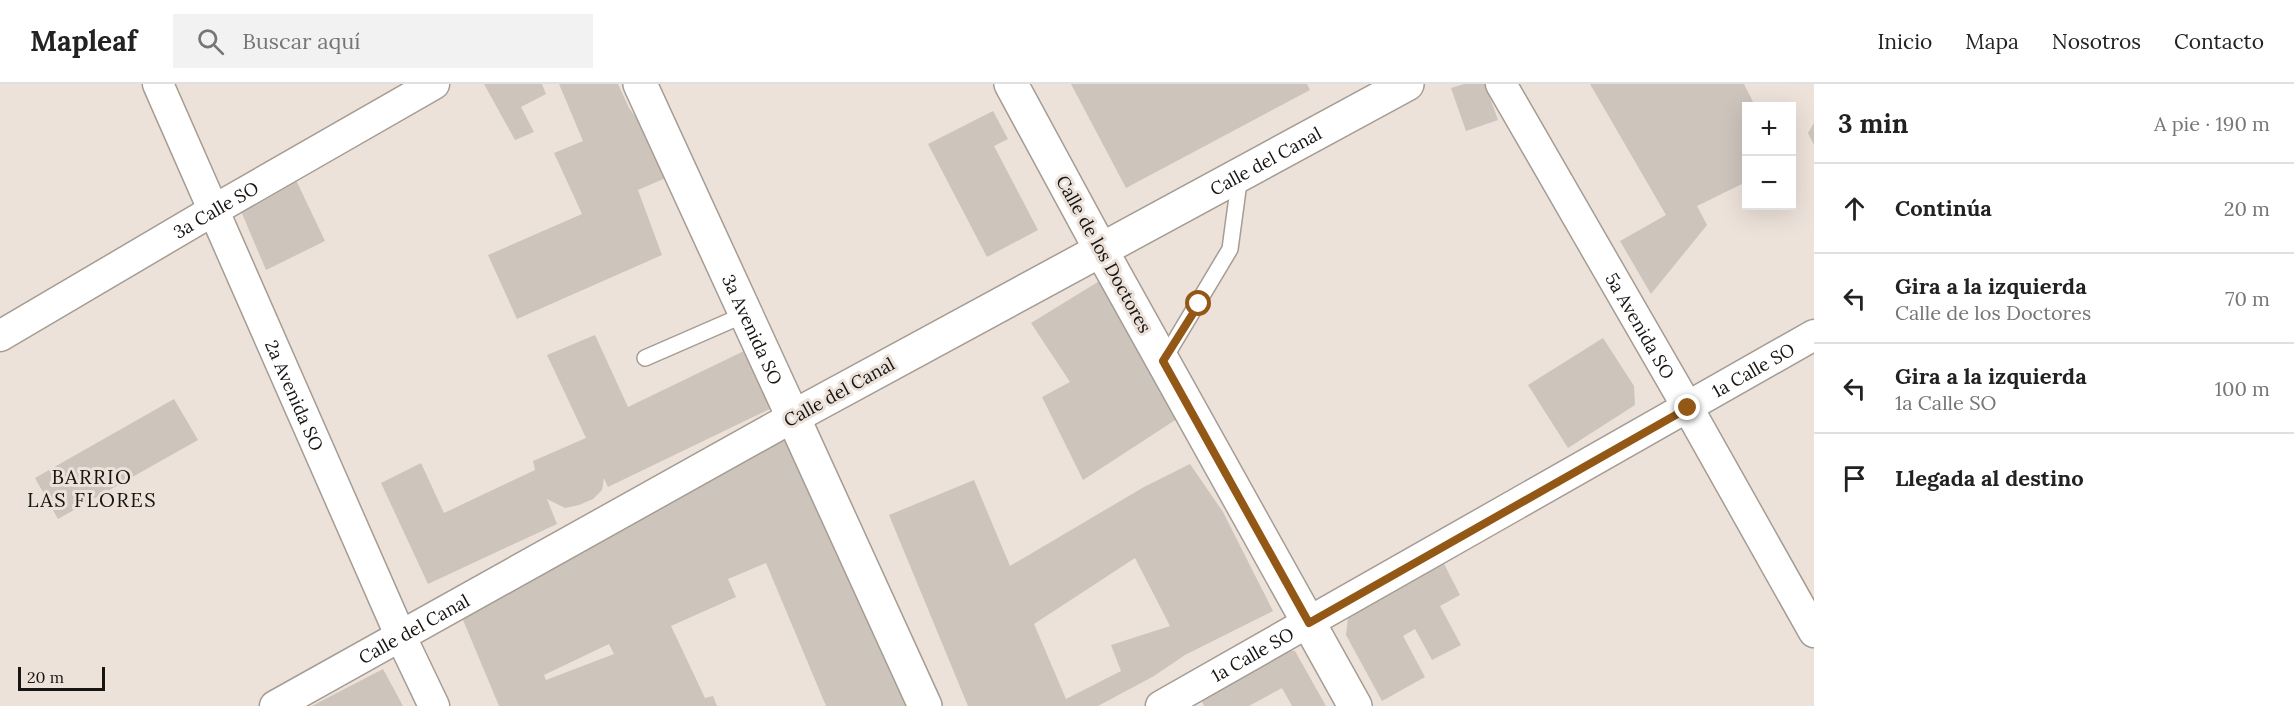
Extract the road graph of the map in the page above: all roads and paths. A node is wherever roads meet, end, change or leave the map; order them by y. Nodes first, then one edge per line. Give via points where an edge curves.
1 (158, 84) edge
2 (434, 84) edge
3 (639, 84) edge
4 (1011, 84) edge
5 (1407, 84) edge
6 (1501, 84) edge
7 (1240, 175) junction
8 (214, 210) junction
9 (1101, 250) junction
10 (746, 314) junction
11 (1814, 335) edge
12 (0, 336) edge
13 (645, 358) dead end
14 (1163, 361) junction
15 (1688, 408) junction
16 (793, 417) junction
17 (1309, 623) junction
18 (1814, 632) edge
19 (401, 637) junction
20 (275, 706) edge
21 (434, 706) edge
22 (925, 706) edge
23 (1161, 706) edge
24 (1355, 706) edge

1 - 8 street, 2a Avenida SO
2 - 8 street, 3a Calle SO
3 - 10 main road, 3a Avenida SO
4 - 9 main road, Calle de los Doctores
5 - 7 main road, Calle del Canal
6 - 15 street, 5a Avenida SO
7 - 9 main road, Calle del Canal
7 - 14 lane via 1230,249
8 - 12 street, 3a Calle SO
8 - 19 street, 2a Avenida SO
9 - 14 main road, Calle de los Doctores
9 - 16 main road, Calle del Canal
10 - 13 lane
10 - 16 main road, 3a Avenida SO
11 - 15 street, 1a Calle SO
14 - 17 main road, Calle de los Doctores
15 - 17 street, 1a Calle SO
15 - 18 street, 5a Avenida SO
16 - 19 street, Calle del Canal
16 - 22 main road, 3a Avenida SO
17 - 23 street, 1a Calle SO
17 - 24 main road, Calle de los Doctores
19 - 20 street, Calle del Canal
19 - 21 street, 2a Avenida SO

